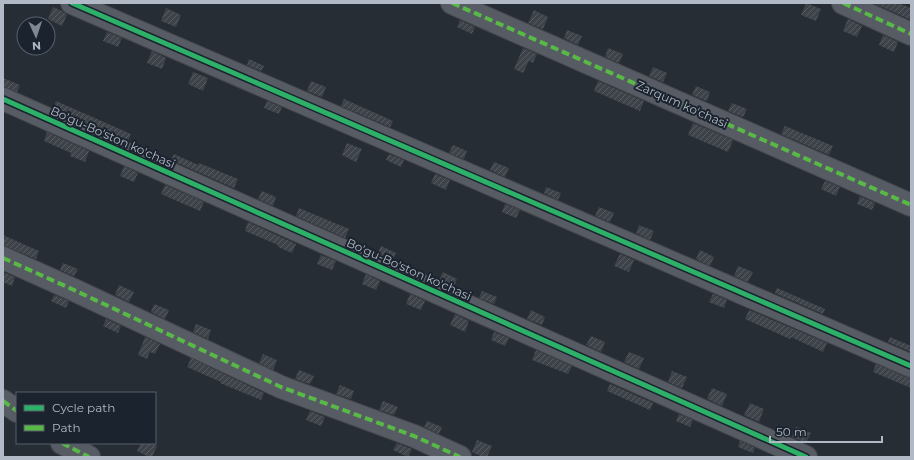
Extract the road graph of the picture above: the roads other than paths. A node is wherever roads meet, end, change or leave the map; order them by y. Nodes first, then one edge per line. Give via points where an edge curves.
1 (72, 3) edge
2 (452, 3) edge
3 (843, 3) edge
4 (911, 34) edge
5 (3, 99) edge
6 (911, 205) edge
7 (3, 258) edge
8 (911, 366) edge
9 (3, 401) edge
10 (16, 410) edge
11 (64, 444) edge
12 (89, 457) edge
13 (460, 457) edge
14 (806, 457) edge

1 - 8 street
2 - 6 street, Zarqum ko'chasi
3 - 4 street
5 - 14 street, Bo'gu-Bo'ston ko'chasi
7 - 13 street via 281,387 414,436
9 - 10 street
11 - 12 street

